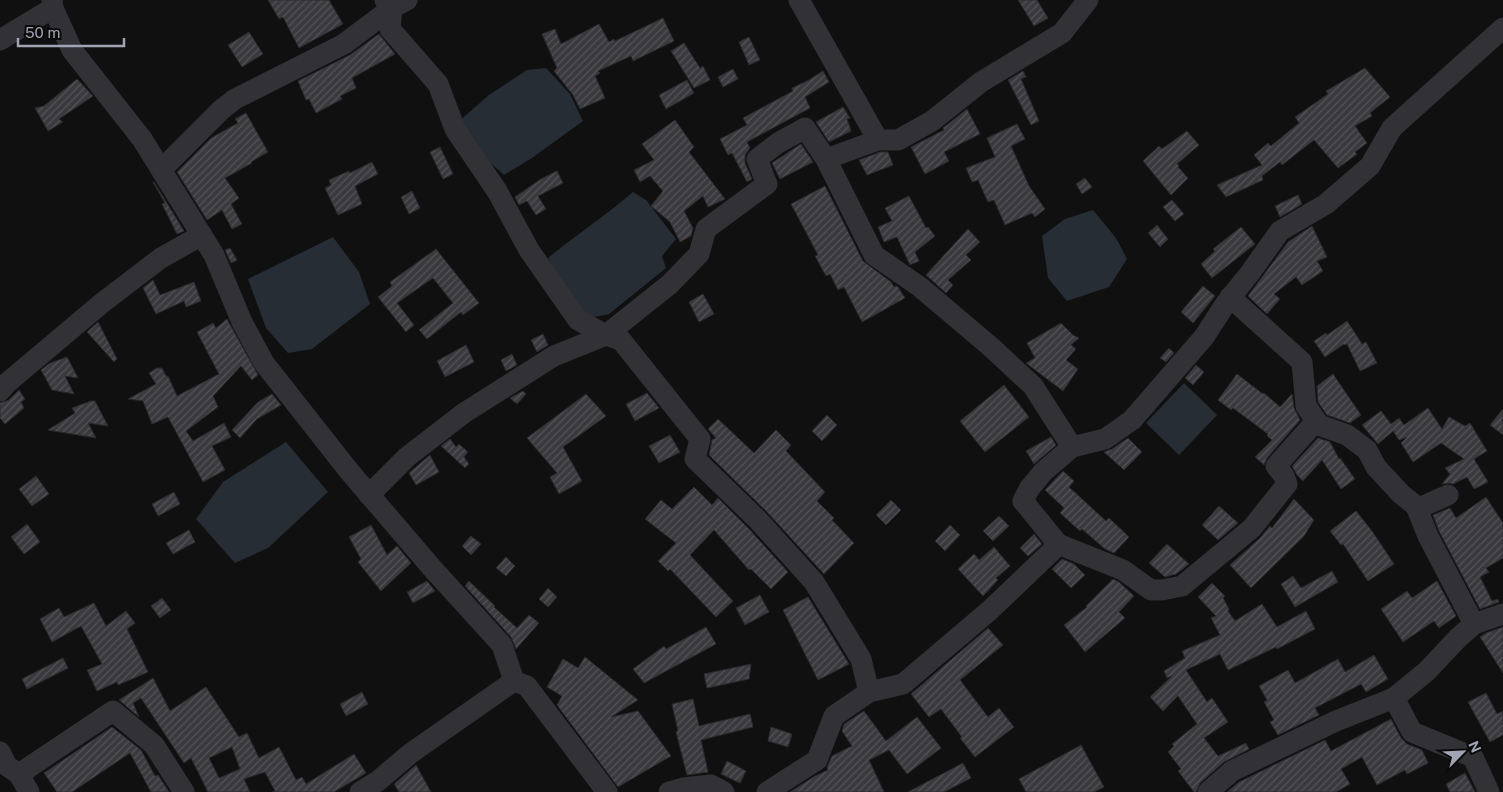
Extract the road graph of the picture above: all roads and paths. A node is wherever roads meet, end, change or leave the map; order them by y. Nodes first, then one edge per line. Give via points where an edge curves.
1 (799, 0) edge
2 (1088, 0) edge
3 (394, 3) edge
4 (52, 4) edge
5 (1503, 28) edge
6 (0, 40) edge
7 (878, 140) junction
8 (826, 159) junction
9 (162, 169) junction
10 (202, 235) junction
11 (1230, 297) junction
12 (606, 335) junction
13 (0, 391) edge
14 (1316, 421) junction
15 (1072, 447) junction
16 (370, 495) junction
17 (1448, 495) dead end
18 (1416, 506) junction
19 (1058, 544) junction
20 (1503, 614) edge
21 (1474, 624) junction
22 (514, 682) junction
23 (869, 692) junction
24 (1394, 698) junction
25 (0, 752) edge
26 (24, 783) edge
27 (184, 792) edge
28 (360, 792) edge
29 (607, 792) edge
30 (669, 792) edge
31 (724, 792) edge
32 (767, 792) edge
33 (1208, 792) edge
34 (1489, 792) edge

1 - 7 street
2 - 7 street via 1062,33 981,82 932,121 898,140
3 - 9 street via 344,44 235,99
3 - 12 street via 390,29 438,84 455,129 497,192 529,250 578,320
4 - 6 street
4 - 9 street via 72,50
5 - 11 street via 1392,128 1370,166 1326,204 1280,231
7 - 8 street
8 - 12 street via 806,128 757,159 767,184 706,229 694,260 670,284
8 - 15 street via 874,255 920,287 1033,386
9 - 10 street
10 - 13 street via 161,258 102,303
10 - 16 street via 264,363
11 - 14 street via 1302,362 1306,406
11 - 15 street via 1204,336 1132,420 1105,439
12 - 16 street via 554,356 464,412 407,457
12 - 23 street via 621,340 700,439 695,459 758,520 814,582 861,659
14 - 18 street via 1347,435 1366,450 1376,467
14 - 19 street via 1276,466 1287,484 1252,528 1182,586 1151,590 1123,570
15 - 19 street via 1043,472 1023,501
16 - 22 street via 502,645
17 - 18 street via 1421,507
18 - 21 street
19 - 23 street via 989,611 903,684
20 - 21 street
21 - 24 street via 1427,671
22 - 28 street
22 - 29 street via 527,686
23 - 32 street via 834,716 817,760
24 - 33 street via 1336,721 1232,771
24 - 34 street via 1412,732 1473,757
25 - 26 street via 7,766
26 - 27 street via 113,711 154,745
30 - 31 street via 711,785

